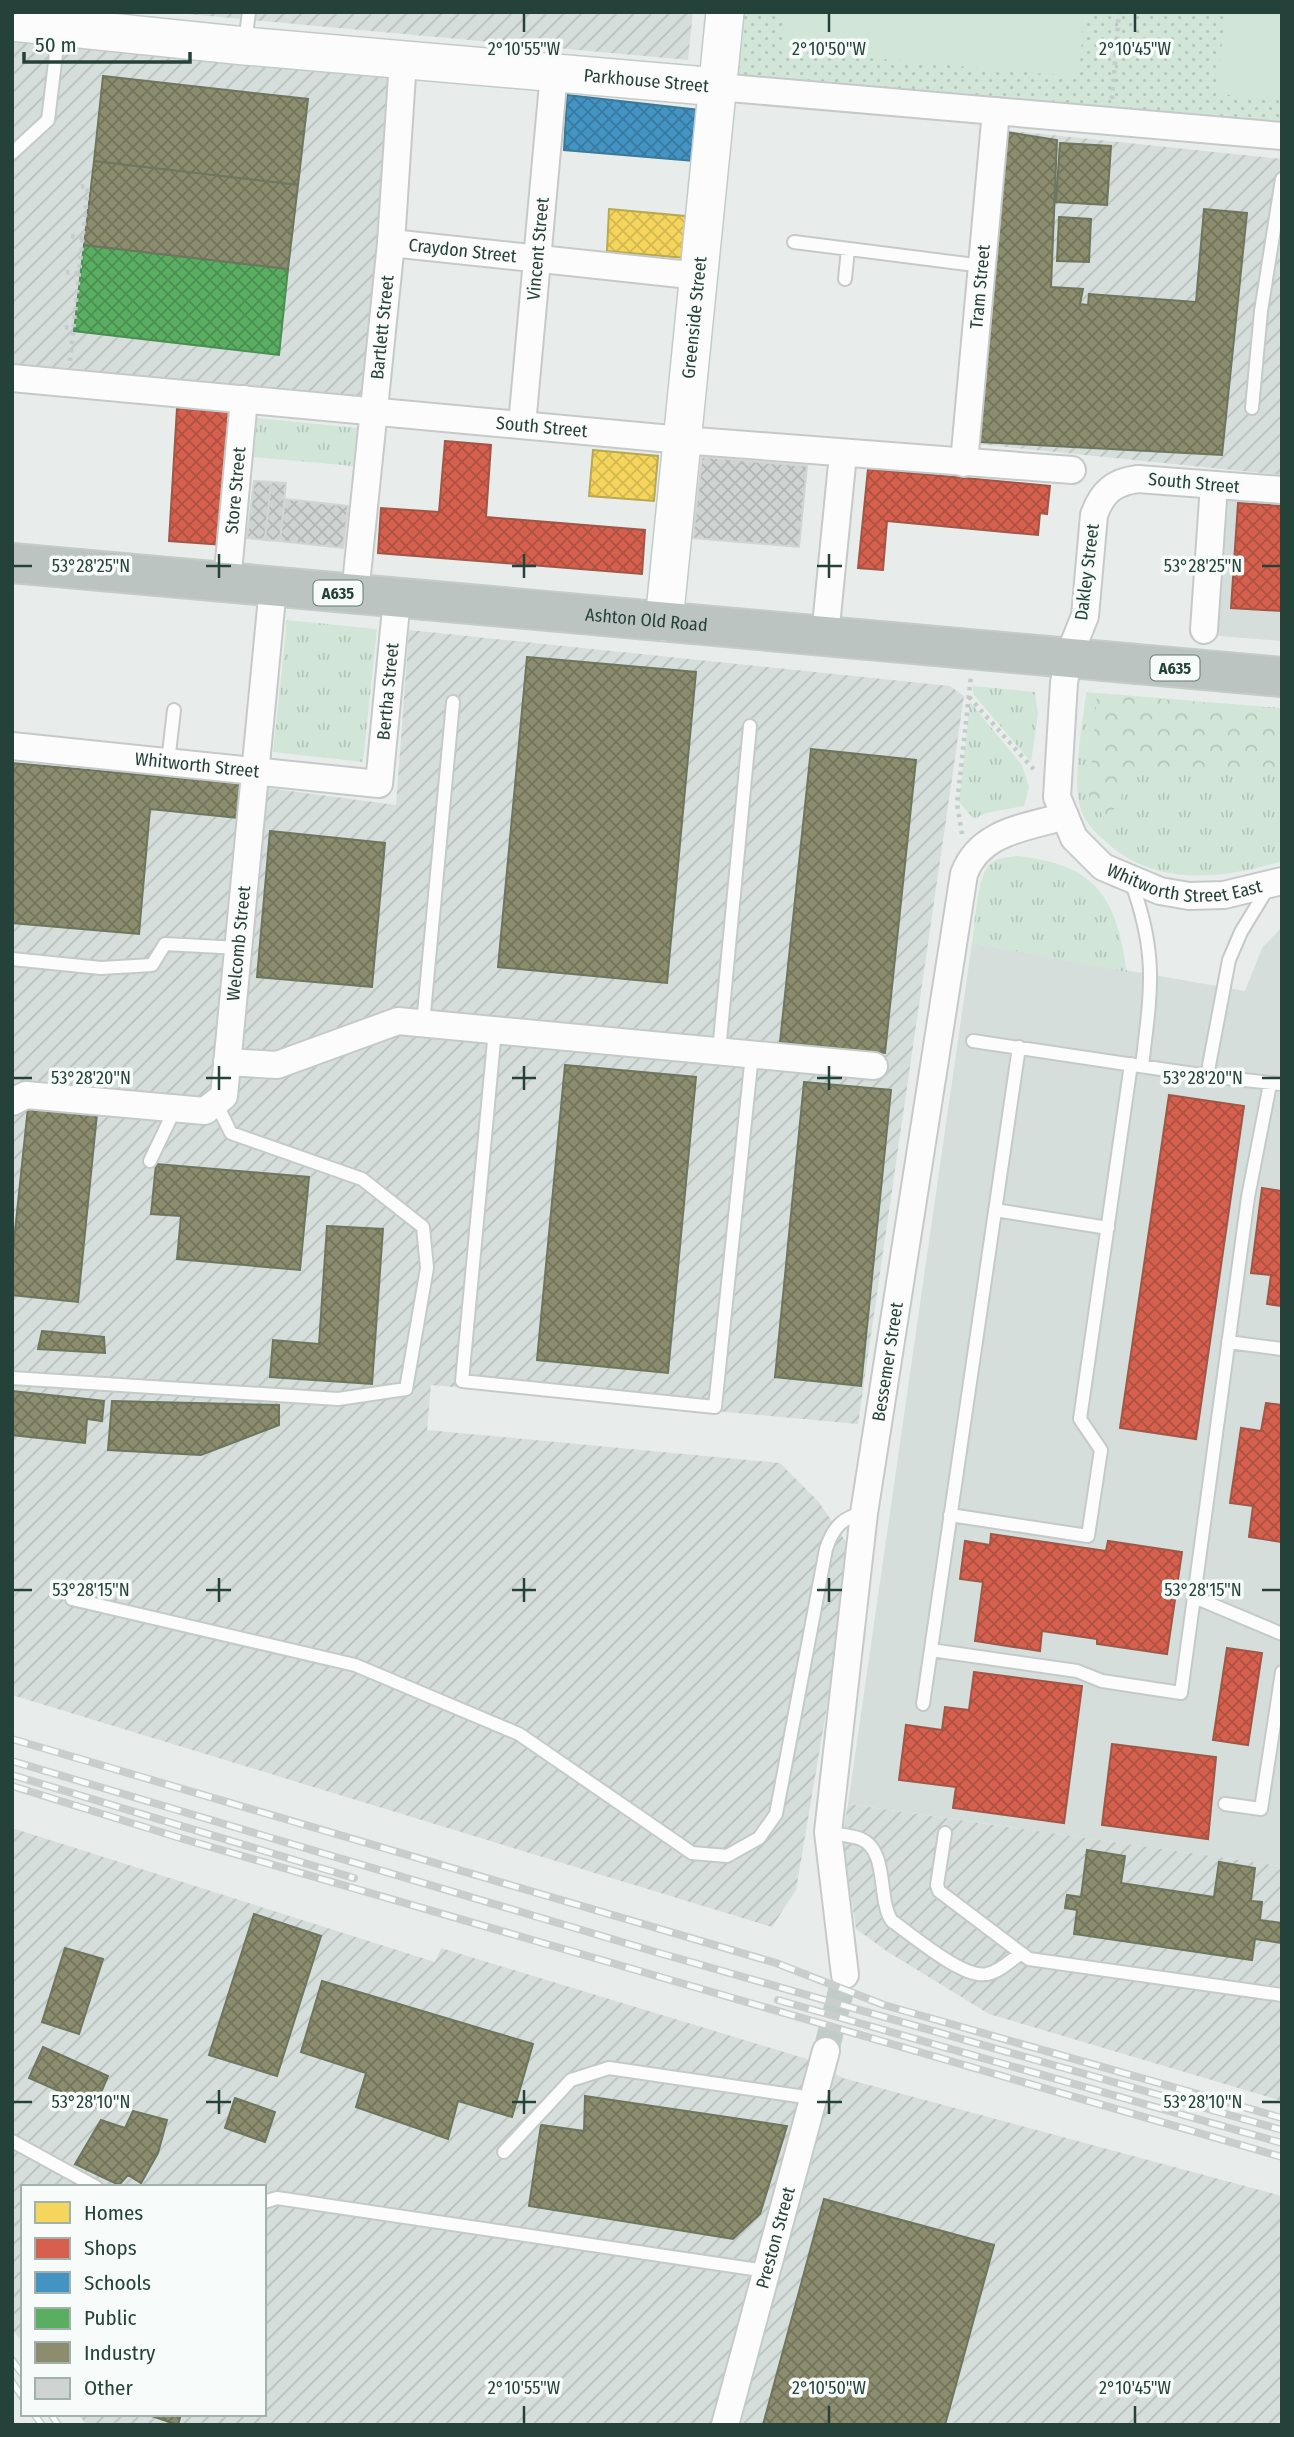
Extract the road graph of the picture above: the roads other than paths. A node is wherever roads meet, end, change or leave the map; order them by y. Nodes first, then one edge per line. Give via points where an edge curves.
1 (725, 12) edge
2 (12, 22) edge
3 (60, 27) junction
4 (247, 29) edge
5 (402, 60) junction
6 (554, 73) junction
7 (718, 87) junction
8 (996, 111) junction
9 (1282, 136) edge
10 (12, 153) edge
11 (1282, 178) edge
12 (794, 242) dead end
13 (391, 243) junction
14 (848, 249) junction
15 (537, 259) junction
16 (983, 267) junction
17 (699, 276) junction
18 (845, 279) dead end
19 (12, 377) edge
20 (244, 399) junction
21 (1252, 408) dead end
22 (374, 411) junction
23 (522, 425) junction
24 (682, 440) junction
25 (843, 454) junction
26 (964, 463) junction
27 (1072, 470) dead end
28 (1214, 485) junction
29 (1109, 489) joint
30 (1282, 490) edge
31 (12, 563) edge
32 (227, 583) junction
33 (273, 587) junction
34 (355, 594) junction
35 (397, 598) junction
36 (664, 622) junction
37 (1204, 630) dead end
38 (825, 636) junction
39 (1068, 658) junction
40 (1282, 677) edge
41 (453, 702) dead end
42 (174, 710) dead end
43 (750, 726) dead end
44 (12, 746) edge
45 (168, 762) junction
46 (256, 771) junction
47 (379, 784) joint
48 (1061, 806) junction
49 (1131, 881) junction
50 (1275, 883) edge
51 (239, 948) junction
52 (12, 959) edge
53 (422, 1024) junction
54 (495, 1030) junction
55 (973, 1041) dead end
56 (1018, 1047) junction
57 (719, 1051) junction
58 (752, 1055) junction
59 (227, 1062) junction
60 (1137, 1065) junction
61 (874, 1066) dead end
62 (1207, 1076) junction
63 (1276, 1084) edge
64 (19, 1099) edge
65 (216, 1103) junction
66 (175, 1109) junction
67 (150, 1161) dead end
68 (995, 1210) junction
69 (1108, 1228) junction
70 (1228, 1342) junction
71 (1282, 1349) edge
72 (12, 1378) edge
73 (864, 1513) junction
74 (950, 1515) junction
75 (1195, 1597) junction
76 (72, 1599) dead end
77 (1282, 1634) edge
78 (931, 1650) junction
79 (1282, 1672) edge
80 (923, 1704) dead end
81 (1225, 1804) dead end
82 (828, 1832) junction
83 (945, 1833) dead end
84 (1020, 1954) junction
85 (845, 1975) tunnel mouth
86 (1282, 1995) edge
87 (826, 2050) tunnel mouth
88 (812, 2098) junction
89 (12, 2141) edge
90 (504, 2152) dead end
91 (92, 2185) edge
92 (266, 2201) edge
93 (766, 2271) junction
94 (725, 2425) edge

1 - 7 street, Greenside Street
2 - 3 street, Parkhouse Street
3 - 4 street, Parkhouse Street
3 - 10 lane via 48,120
4 - 5 street, Parkhouse Street
5 - 6 street, Parkhouse Street
5 - 13 street, Bartlett Street
6 - 7 street, Parkhouse Street
6 - 15 street, Vincent Street
7 - 8 street, Parkhouse Street
7 - 17 street, Greenside Street
8 - 9 street, Parkhouse Street
8 - 16 street, Tram Street
11 - 21 lane via 1261,311
12 - 14 lane
13 - 15 street, Craydon Street
13 - 22 street, Bartlett Street
14 - 16 lane
14 - 18 lane
15 - 17 street, Craydon Street
15 - 23 street, Vincent Street
16 - 26 street, Tram Street
17 - 24 street, Greenside Street
19 - 20 street, South Street
20 - 22 street, South Street
20 - 32 street, Store Street
22 - 23 street, South Street
22 - 34 street, Bartlett Street
23 - 24 street, South Street
24 - 25 street, South Street
24 - 36 street, Greenside Street
25 - 26 street, South Street
25 - 38 street
26 - 27 street, South Street
28 - 29 street, South Street via 1138,479 1121,481
28 - 30 street, South Street
28 - 37 street
29 - 39 street, Dakley Street via 1094,514 1084,616
31 - 32 highway, Ashton Old Road / A635
32 - 33 highway, Ashton Old Road / A635
33 - 34 highway, Ashton Old Road / A635
33 - 46 street, Welcomb Street
34 - 35 highway, Ashton Old Road / A635
35 - 36 highway, Ashton Old Road / A635
35 - 47 street, Bertha Street
36 - 38 highway, Ashton Old Road / A635
38 - 39 highway, Ashton Old Road / A635
39 - 40 highway, Ashton Old Road / A635
39 - 48 street
41 - 53 lane
42 - 45 lane
43 - 57 lane
44 - 45 street, Whitworth Street
45 - 46 street, Whitworth Street
46 - 47 street, Whitworth Street
46 - 51 street, Welcomb Street
48 - 49 street, Whitworth Street East via 1074,838 1088,853 1103,867
48 - 73 street, Bessemer Street via 979,847 967,867
49 - 50 street, Whitworth Street East via 1189,896 1223,895
49 - 60 lane via 1146,921 1152,977
50 - 62 lane via 1241,932 1229,960
51 - 52 lane via 165,944 152,965 101,968
51 - 59 street, Welcomb Street
53 - 54 street
53 - 59 street via 398,1021 373,1028 277,1065
54 - 57 street
54 - 58 lane via 462,1381 715,1407
55 - 56 lane
56 - 60 lane
56 - 68 lane
57 - 58 street
58 - 61 street
59 - 65 street, Welcomb Street via 223,1096
60 - 62 lane
60 - 69 lane
62 - 63 lane
63 - 70 lane via 1248,1197
64 - 66 street
65 - 66 street via 205,1111
65 - 72 lane via 230,1133 362,1179 423,1227 427,1268 407,1389 338,1399
66 - 67 lane
68 - 69 lane
68 - 74 lane
69 - 74 lane via 1080,1419 1101,1450 1088,1536
70 - 71 lane
70 - 75 lane
73 - 76 lane via 847,1516 832,1532 826,1549 776,1814 759,1838 727,1856 691,1853 519,1734 355,1665
73 - 82 street, Bessemer Street
74 - 78 lane
75 - 77 lane
75 - 78 lane via 1181,1693 1102,1681 1077,1671
78 - 80 lane
79 - 81 lane via 1261,1809
82 - 84 lane via 863,1840 873,1849 886,1913 960,1968 975,1975 987,1974
82 - 85 street, Bessemer Street
83 - 84 lane via 939,1891
84 - 86 lane via 1042,1964
87 - 88 street, Preston Street
88 - 90 lane via 609,2068 571,2080
88 - 93 street, Preston Street
89 - 91 lane
92 - 93 lane via 277,2198
93 - 94 street, Preston Street

